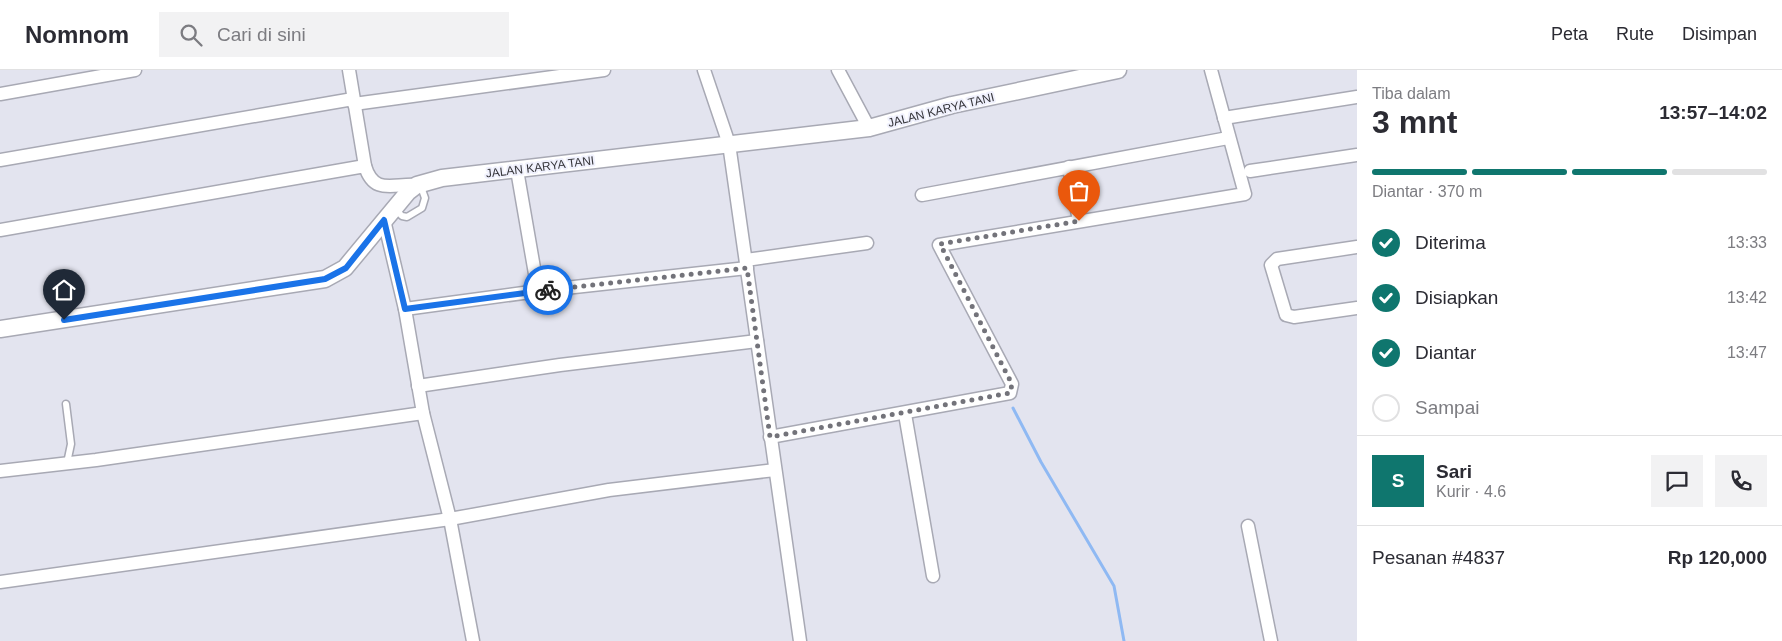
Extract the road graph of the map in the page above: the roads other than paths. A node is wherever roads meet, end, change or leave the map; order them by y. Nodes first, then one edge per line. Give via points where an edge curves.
1 (135, 70) edge
2 (349, 70) edge
3 (604, 70) edge
4 (704, 70) edge
5 (838, 70) edge
6 (1118, 70) edge
7 (1211, 70) edge
8 (0, 94) edge
9 (1357, 96) edge
10 (354, 101) junction
11 (1224, 118) junction
12 (869, 128) junction
13 (1228, 138) junction
14 (729, 144) junction
15 (1357, 155) edge
16 (0, 160) edge
17 (365, 166) junction
18 (1069, 167) junction
19 (517, 170) junction
20 (1250, 171) dead end
21 (419, 185) junction
22 (922, 194) dead end
23 (389, 214) junction
24 (1079, 221) junction
25 (0, 230) edge
26 (867, 243) dead end
27 (1357, 247) edge
28 (746, 264) junction
29 (538, 291) junction
30 (1357, 308) edge
31 (405, 309) junction
32 (0, 329) edge
33 (757, 342) junction
34 (418, 386) junction
35 (66, 404) dead end
36 (423, 413) junction
37 (906, 414) junction
38 (770, 437) junction
39 (67, 463) junction
40 (775, 470) junction
41 (0, 471) edge
42 (450, 519) junction
43 (1248, 526) dead end
44 (932, 576) dead end
45 (0, 582) edge
46 (473, 641) edge
47 (800, 641) edge
48 (1271, 641) edge

1 - 8 street
2 - 10 street
3 - 10 street
4 - 14 street
5 - 12 street
6 - 12 street, JALAN KARYA TANI via 952,105
7 - 11 street
9 - 11 street
10 - 16 street
10 - 17 street
11 - 13 street
12 - 14 street, JALAN KARYA TANI
13 - 18 street
13 - 24 street via 1245,194
14 - 19 street, JALAN KARYA TANI
14 - 28 street
15 - 20 street
17 - 21 street via 372,181 379,186
17 - 25 street
18 - 22 street
18 - 24 street
19 - 21 street, JALAN KARYA TANI via 442,178
19 - 29 street
21 - 23 street, JALAN KARYA TANI via 408,192
23 - 31 street
23 - 32 street, JALAN KARYA TANI via 346,268 316,282
24 - 37 street via 940,244 1013,388 1010,393 997,397
26 - 28 street
27 - 30 street via 1277,259 1272,265 1286,315 1294,317
28 - 29 street
28 - 33 street
29 - 31 street
31 - 34 street
33 - 34 street via 560,365
33 - 38 street
34 - 36 street
35 - 39 lane via 71,444
36 - 39 street
36 - 42 street
37 - 38 street
37 - 44 street
38 - 40 street
39 - 41 street
40 - 42 street via 609,490
40 - 47 street
42 - 45 street
42 - 46 street
43 - 48 street

